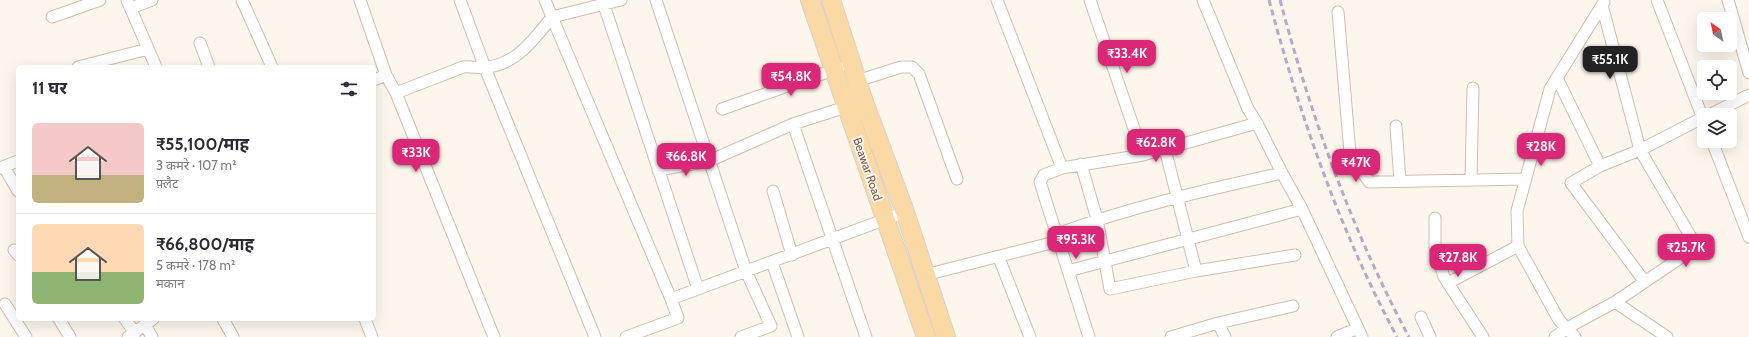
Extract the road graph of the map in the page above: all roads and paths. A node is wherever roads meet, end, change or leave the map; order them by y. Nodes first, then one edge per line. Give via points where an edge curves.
1 (100, 0) edge
2 (152, 0) edge
3 (242, 0) edge
4 (360, 0) edge
5 (460, 0) edge
6 (545, 0) edge
7 (621, 0) edge
8 (656, 0) edge
9 (810, 0) edge
10 (831, 0) edge
11 (997, 0) edge
12 (1090, 0) edge
13 (1204, 0) edge
14 (1657, 0) edge
15 (1728, 0) edge
16 (1604, 3) edge
17 (129, 4) edge
18 (604, 5) junction
19 (1338, 12) dead end
20 (52, 17) dead end
21 (552, 17) junction
22 (200, 43) dead end
23 (148, 49) junction
24 (851, 63) junction
25 (86, 65) edge
26 (155, 65) edge
27 (208, 65) edge
28 (269, 65) edge
29 (485, 68) junction
30 (834, 70) junction
31 (1749, 72) edge
32 (386, 75) junction
33 (1557, 78) junction
34 (376, 79) edge
35 (857, 81) junction
36 (1473, 88) dead end
37 (396, 93) junction
38 (1749, 95) edge
39 (855, 104) junction
40 (1701, 108) edge
41 (1724, 108) edge
42 (722, 109) dead end
43 (1697, 122) edge
44 (1257, 123) junction
45 (793, 124) junction
46 (1396, 126) dead end
47 (1715, 148) edge
48 (1165, 149) junction
49 (1640, 150) junction
50 (1143, 155) junction
51 (709, 161) junction
52 (16, 162) edge
53 (1081, 164) junction
54 (1600, 166) junction
55 (2, 168) edge
56 (1062, 168) junction
57 (658, 170) junction
58 (1282, 173) junction
59 (957, 179) dead end
60 (1526, 179) junction
61 (1471, 180) junction
62 (1400, 181) junction
63 (16, 188) edge
64 (773, 191) dead end
65 (1177, 197) junction
66 (1302, 209) junction
67 (904, 212) junction
68 (1434, 218) dead end
69 (1096, 219) junction
70 (885, 220) junction
71 (1749, 237) edge
72 (1058, 238) junction
73 (1187, 238) junction
74 (834, 239) junction
75 (1518, 246) junction
76 (792, 255) junction
77 (1295, 255) dead end
78 (999, 258) junction
79 (1105, 261) junction
80 (772, 262) junction
81 (746, 271) junction
82 (1068, 271) junction
83 (1196, 271) junction
84 (925, 275) junction
85 (1645, 282) junction
86 (1448, 283) junction
87 (698, 289) junction
88 (671, 299) junction
89 (1614, 302) junction
90 (5, 304) dead end
91 (1293, 306) dead end
92 (1420, 317) dead end
93 (60, 321) edge
94 (126, 321) edge
95 (224, 321) edge
96 (366, 321) edge
97 (149, 322) edge
98 (1218, 323) junction
99 (1567, 328) junction
100 (1360, 332) edge
101 (131, 335) edge
102 (26, 337) edge
103 (70, 337) edge
104 (152, 337) edge
105 (233, 337) edge
106 (372, 337) edge
107 (494, 337) edge
108 (595, 337) edge
109 (626, 337) edge
110 (740, 337) edge
111 (798, 337) edge
112 (866, 337) edge
113 (926, 337) edge
114 (946, 337) edge
115 (1030, 337) edge
116 (1089, 337) edge
117 (1171, 337) edge
118 (1225, 337) edge
119 (1337, 337) edge
120 (1430, 337) edge
121 (1483, 337) edge
122 (1555, 337) edge
123 (1575, 337) edge
124 (1668, 337) edge

1 - 20 street
2 - 17 street
3 - 28 street
4 - 32 street
5 - 29 street
6 - 21 street
7 - 18 street
8 - 51 street
9 - 30 main road, Beawar Road
10 - 24 main road, Beawar Road
11 - 56 street
12 - 50 street
13 - 44 street via 1246,104
14 - 40 street
15 - 31 street
16 - 33 street
16 - 49 street
17 - 23 street
18 - 21 street
18 - 57 street
19 - 62 street via 1350,153 1369,182
21 - 29 street via 532,43 515,57
21 - 88 street
22 - 27 street
23 - 25 street
23 - 26 street
24 - 30 street
24 - 35 main road, Beawar Road
29 - 37 street via 463,67
29 - 108 street
30 - 39 main road, Beawar Road
30 - 42 street
32 - 34 street
32 - 37 street
33 - 54 street
33 - 60 street via 1550,89
35 - 39 main road, Beawar Road
35 - 59 street via 901,67 912,67 919,74
36 - 61 street
37 - 107 street
38 - 41 street
39 - 45 street
39 - 67 main road, Beawar Road
39 - 70 main road, Beawar Road
43 - 49 street
44 - 48 street
44 - 58 street
45 - 51 street
45 - 74 street
46 - 62 street
47 - 71 street
48 - 50 street
48 - 65 street
49 - 54 street
49 - 85 street via 1695,244 1686,254
50 - 53 street
51 - 57 street
51 - 81 street
52 - 55 street
53 - 56 street
53 - 69 street
54 - 85 street via 1571,183
55 - 63 street
56 - 72 street via 1044,175 1040,182
57 - 87 street
58 - 65 street
58 - 66 street
60 - 61 street
60 - 75 street via 1517,211
61 - 62 street
64 - 76 street
65 - 69 street
65 - 73 street
66 - 73 street
66 - 100 street
67 - 70 street
67 - 84 main road, Beawar Road
68 - 86 street via 1435,247
69 - 72 street
69 - 79 street
70 - 74 street
70 - 113 main road, Beawar Road
72 - 78 street
72 - 82 street
73 - 79 street
73 - 83 street
74 - 76 street
74 - 112 street
75 - 86 street
75 - 99 street via 1559,320
76 - 80 street
77 - 83 street
78 - 84 street
78 - 115 street
79 - 82 street
79 - 83 street via 1110,289
80 - 81 street
80 - 111 street
81 - 87 street
81 - 110 street via 770,326
82 - 116 street
84 - 114 main road, Beawar Road
85 - 89 street
86 - 121 street
87 - 88 street
88 - 109 street via 678,318
89 - 99 street
89 - 124 street
90 - 102 street
91 - 98 street
92 - 120 street
93 - 103 street
94 - 101 street
95 - 105 street
96 - 106 street
97 - 101 street
97 - 104 street
98 - 117 street
98 - 118 street
99 - 122 street
99 - 123 street
100 - 119 street

